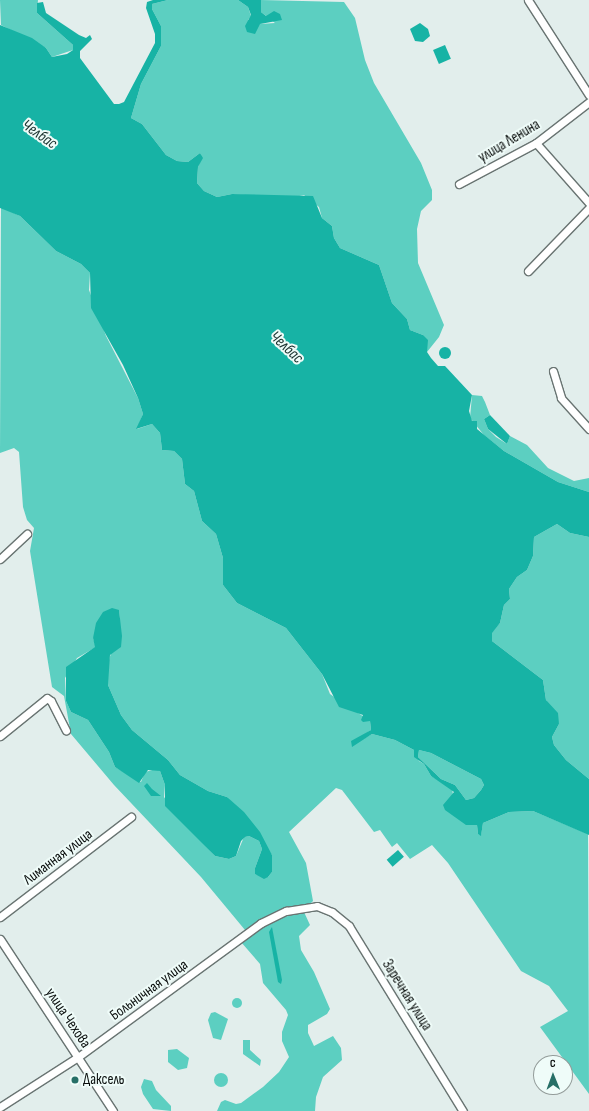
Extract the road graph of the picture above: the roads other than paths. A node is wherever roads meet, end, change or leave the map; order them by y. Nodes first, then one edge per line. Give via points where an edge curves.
1 (528, 0) edge
2 (589, 96) edge
3 (589, 102) edge
4 (536, 143) junction
5 (459, 184) dead end
6 (589, 203) edge
7 (589, 208) edge
8 (528, 271) dead end
9 (553, 371) dead end
10 (589, 428) edge
11 (27, 534) dead end
12 (0, 559) edge
13 (66, 730) dead end
14 (0, 736) edge
15 (132, 817) dead end
16 (317, 906) joint
17 (0, 917) edge
18 (0, 939) edge
19 (78, 1057) junction
20 (0, 1107) edge
21 (113, 1111) edge
22 (463, 1111) edge

1 - 2 street
3 - 4 street, улица Ленина
4 - 5 street, улица Ленина
4 - 6 street
7 - 8 street
9 - 10 street via 561,398
11 - 12 street
13 - 14 street via 47,698
15 - 17 street, Лиманная улица
16 - 19 street, Больничная улица via 286,911 261,923
16 - 22 street, Заречная улица via 332,912 349,926
18 - 19 street, улица Чехова
19 - 20 street, Больничная улица
19 - 21 street, улица Чехова

